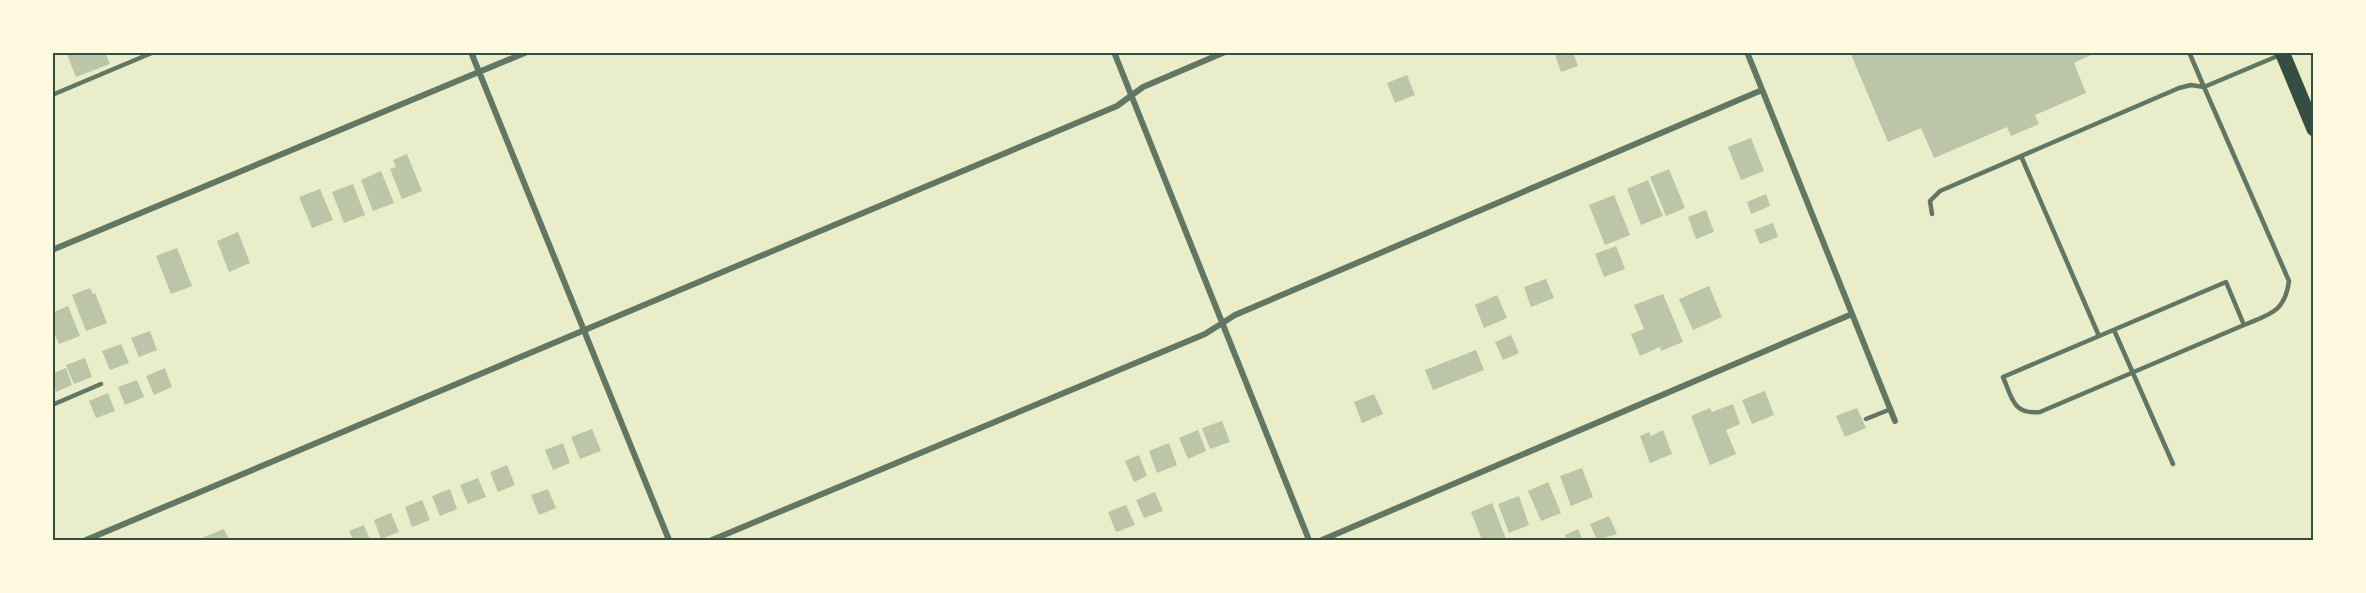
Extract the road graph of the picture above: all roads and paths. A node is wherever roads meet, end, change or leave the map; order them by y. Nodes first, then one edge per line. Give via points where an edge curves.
1 (154, 52) edge
2 (471, 52) edge
3 (526, 52) edge
4 (1114, 52) edge
5 (1226, 52) edge
6 (1747, 52) edge
7 (2189, 52) edge
8 (2283, 53) edge
9 (480, 72) junction
10 (2290, 72) junction
11 (2204, 87) junction
12 (1762, 90) junction
13 (52, 95) edge
14 (1131, 96) junction
15 (2313, 104) edge
16 (2313, 129) edge
17 (2021, 156) junction
18 (1932, 214) dead end
19 (52, 250) edge
20 (1852, 314) junction
21 (1222, 324) junction
22 (2244, 325) junction
23 (2114, 330) junction
24 (585, 331) junction
25 (2099, 336) junction
26 (2133, 373) junction
27 (101, 384) dead end
28 (52, 405) edge
29 (1891, 410) junction
30 (1866, 419) dead end
31 (1895, 421) dead end
32 (2173, 464) dead end
33 (86, 540) edge
34 (669, 540) edge
35 (712, 540) edge
36 (1309, 540) edge
37 (1322, 540) edge

1 - 13 lane
2 - 9 street
3 - 9 street
4 - 14 street
5 - 14 street via 1143,87
6 - 12 street
7 - 11 lane
8 - 10 main road
8 - 11 lane
9 - 19 street
9 - 24 street
10 - 15 main road
10 - 16 main road
11 - 17 lane via 2179,88
11 - 22 lane via 2289,281 2287,299 2272,313
12 - 20 street
12 - 21 street via 1235,315
14 - 21 street
14 - 24 street via 1117,106
17 - 18 lane via 1940,191 1930,201
17 - 25 lane
20 - 29 street
20 - 37 street
21 - 35 street
21 - 36 street
22 - 23 lane via 2226,282
22 - 26 lane
23 - 25 lane
23 - 26 lane
24 - 33 street
24 - 34 street
25 - 26 lane via 2003,377 2017,408 2028,414 2040,412
26 - 32 lane
27 - 28 lane
29 - 30 lane
29 - 31 street

